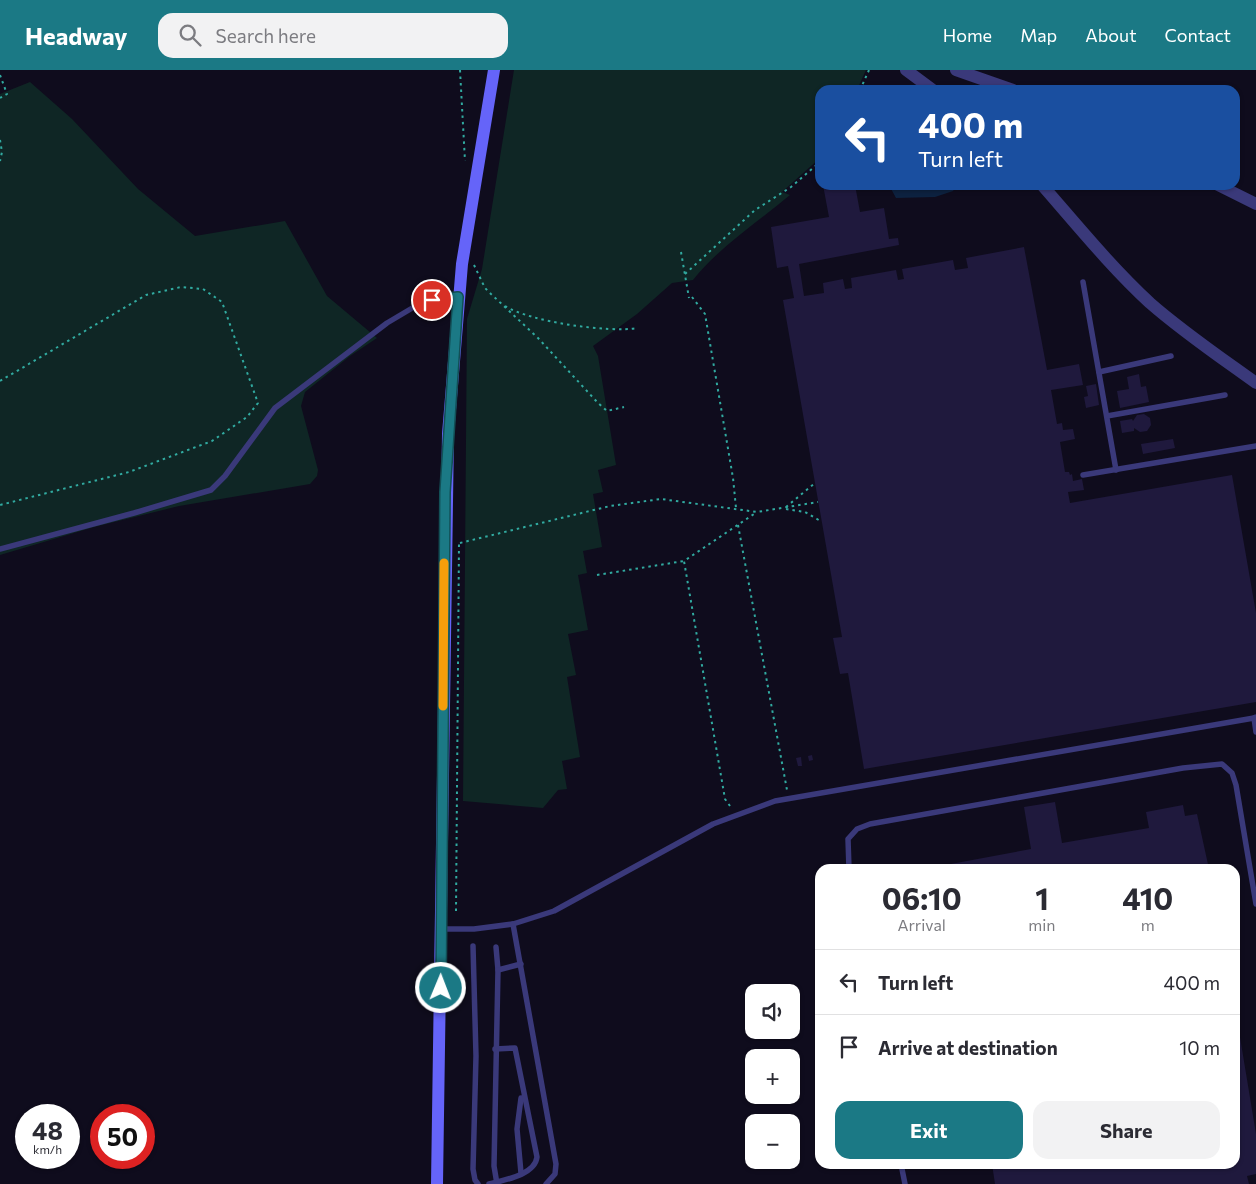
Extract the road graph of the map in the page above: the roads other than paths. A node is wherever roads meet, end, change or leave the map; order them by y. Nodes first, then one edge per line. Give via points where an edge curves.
1 (494, 70) edge
2 (906, 70) edge
3 (956, 70) edge
4 (926, 85) edge
5 (999, 85) edge
6 (1046, 190) edge
7 (1228, 190) edge
8 (1256, 204) edge
9 (1083, 282) dead end
10 (458, 297) junction
11 (1171, 356) dead end
12 (1099, 372) junction
13 (1256, 383) edge
14 (1225, 396) dead end
15 (1106, 416) junction
16 (1256, 446) edge
17 (1116, 470) junction
18 (1083, 475) dead end
19 (0, 549) edge
20 (1255, 718) edge
21 (1256, 732) edge
22 (849, 864) edge
23 (1256, 904) edge
24 (513, 924) junction
25 (442, 929) junction
26 (473, 946) dead end
27 (496, 947) dead end
28 (521, 964) junction
29 (498, 970) junction
30 (495, 1048) junction
31 (522, 1093) junction
32 (903, 1169) edge
33 (521, 1173) junction
34 (496, 1183) edge
35 (437, 1184) edge
36 (478, 1184) edge
37 (489, 1184) edge
38 (546, 1184) edge
39 (905, 1184) edge

1 - 10 main road
2 - 4 street
3 - 5 street
6 - 13 street via 1149,302
7 - 8 street
9 - 12 lane
10 - 19 lane via 419,304 387,323 275,408 211,490
10 - 25 main road via 444,541
11 - 12 lane
12 - 15 lane
14 - 15 lane
15 - 17 lane
16 - 17 lane
17 - 18 lane
20 - 21 lane
20 - 24 lane via 764,804 713,824 554,911
22 - 23 lane via 848,839 857,829 870,824 1222,764 1232,773 1236,785
24 - 25 lane
24 - 28 lane
25 - 35 main road
26 - 36 lane via 476,1056 473,1168
27 - 29 lane
28 - 29 lane
28 - 38 lane via 556,1164 555,1174
29 - 30 lane
30 - 31 lane via 515,1048
30 - 34 lane
31 - 33 lane via 517,1129
31 - 33 lane via 536,1157 533,1167
32 - 39 lane
33 - 34 lane
34 - 37 lane

